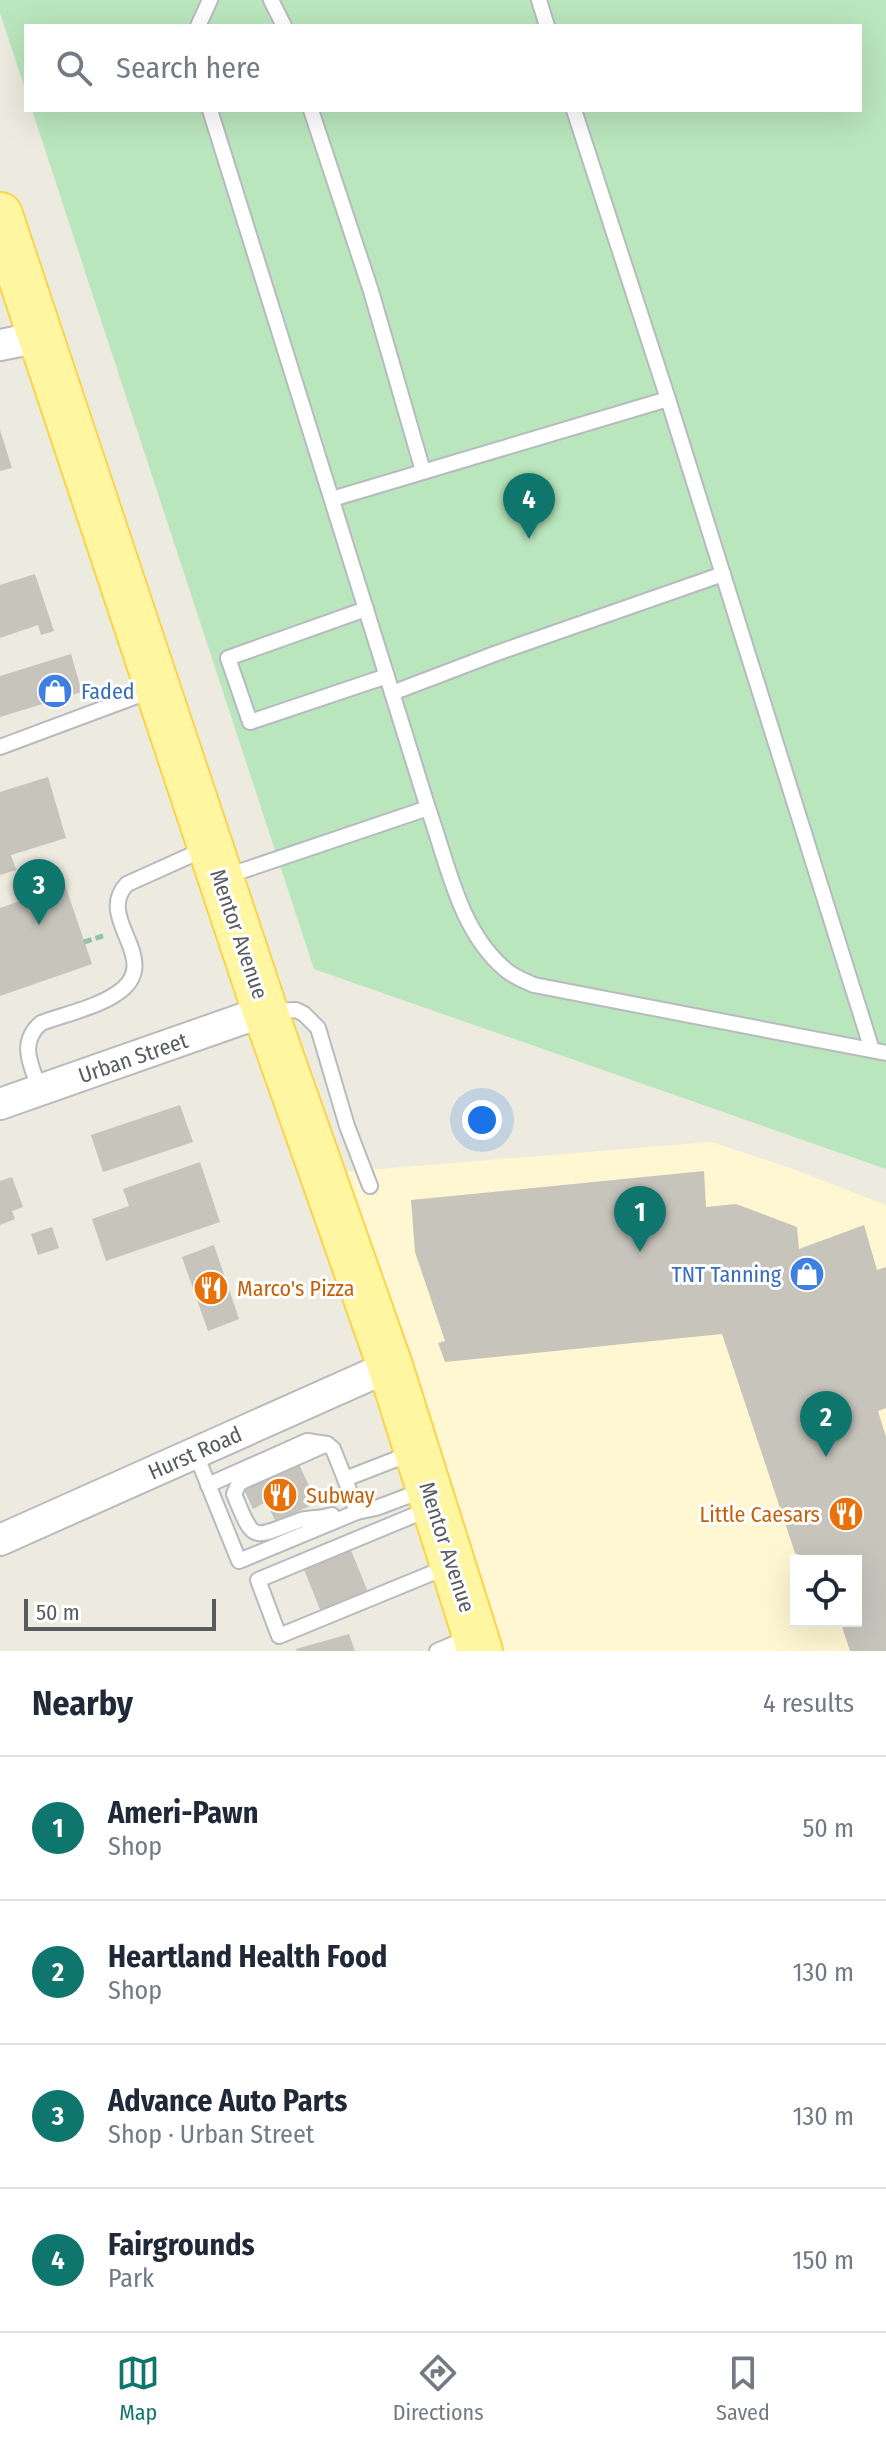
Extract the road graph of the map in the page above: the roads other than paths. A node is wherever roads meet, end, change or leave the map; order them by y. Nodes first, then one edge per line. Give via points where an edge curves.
1 (210, 0) edge
2 (271, 0) edge
3 (539, 0) edge
4 (199, 24) edge
5 (283, 24) edge
6 (546, 24) edge
7 (211, 112) edge
8 (312, 112) edge
9 (575, 112) edge
10 (1, 220) edge
11 (20, 341) edge
12 (668, 399) junction
13 (423, 471) junction
14 (332, 499) junction
15 (723, 574) junction
16 (366, 609) junction
17 (387, 676) junction
18 (157, 689) junction
19 (392, 693) junction
20 (0, 747) edge
21 (428, 808) junction
22 (215, 862) junction
23 (265, 1011) junction
24 (879, 1052) edge
25 (40, 1090) junction
26 (0, 1104) edge
27 (327, 1128) junction
28 (370, 1186) dead end
29 (390, 1366) junction
30 (327, 1444) junction
31 (195, 1452) junction
32 (345, 1479) junction
33 (425, 1482) junction
34 (208, 1485) junction
35 (357, 1512) junction
36 (0, 1540) edge
37 (453, 1565) junction
38 (464, 1645) edge

1 - 4 lane
2 - 5 lane
3 - 6 lane
7 - 14 lane
8 - 13 lane
9 - 12 lane
10 - 11 main road, Mentor Avenue
11 - 18 main road, Mentor Avenue
12 - 13 lane
12 - 15 lane
13 - 14 lane
14 - 16 lane
15 - 19 lane
15 - 24 lane
16 - 17 lane
16 - 17 lane via 228,658 250,722
17 - 19 lane
18 - 20 lane
18 - 22 main road, Mentor Avenue
19 - 21 lane
21 - 22 lane
21 - 24 lane via 466,920 509,973 534,985
22 - 23 main road, Mentor Avenue
22 - 25 lane via 127,884 120,891 117,909 135,960 134,972 114,996 32,1031 27,1052
23 - 25 street, Urban Street
23 - 27 main road, Mentor Avenue
25 - 26 street, Urban Street
27 - 28 lane
27 - 29 main road, Mentor Avenue
29 - 31 street, Hurst Road
29 - 33 main road, Mentor Avenue
30 - 32 lane
30 - 34 lane via 307,1441
30 - 35 lane via 239,1483 234,1494 247,1527 265,1535 305,1518 322,1519 345,1509
31 - 34 lane
31 - 36 street, Hurst Road
32 - 33 lane
32 - 35 lane
33 - 35 lane via 376,1508
33 - 37 main road, Mentor Avenue
33 - 37 lane via 258,1580 279,1636
34 - 35 lane via 239,1561
37 - 38 main road, Mentor Avenue

